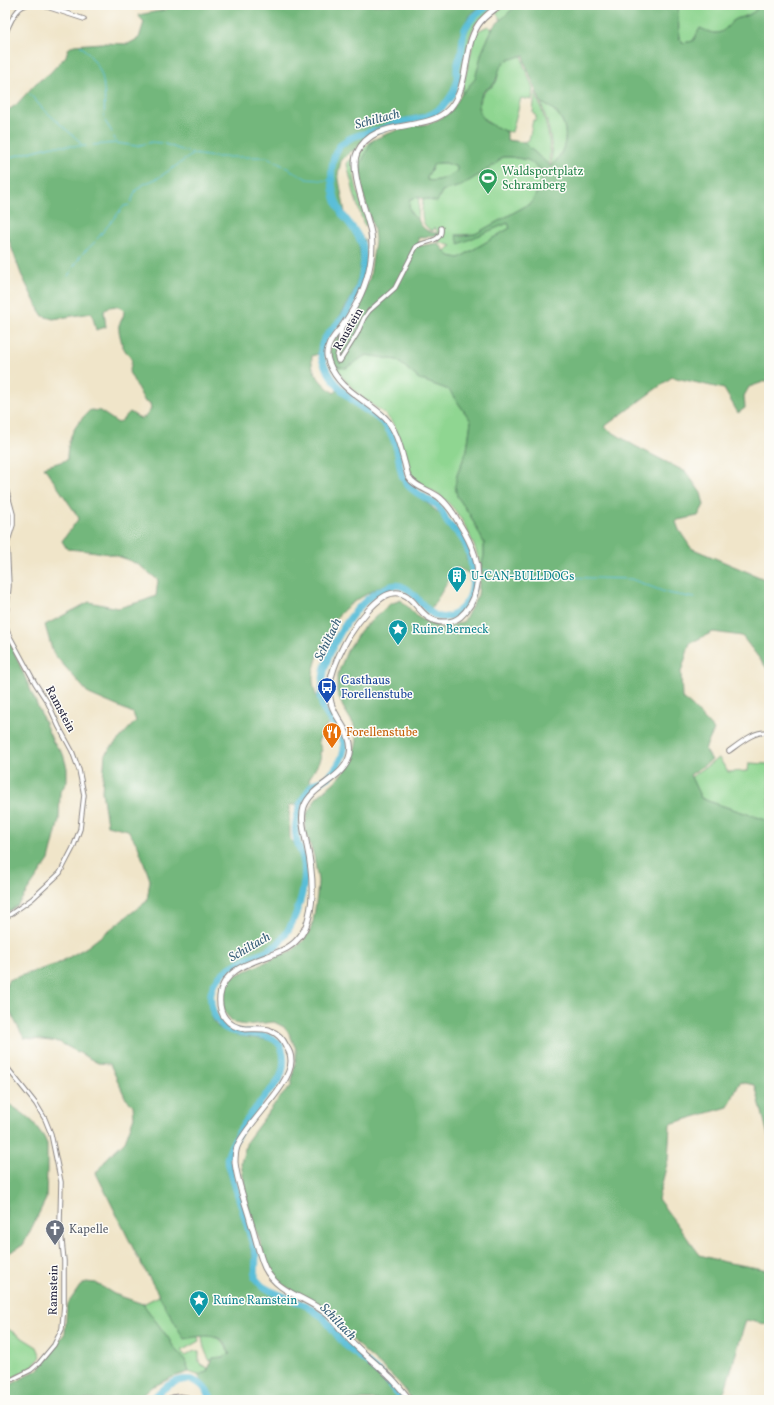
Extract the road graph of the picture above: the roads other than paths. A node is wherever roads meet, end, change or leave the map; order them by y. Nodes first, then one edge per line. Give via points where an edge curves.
1 (26, 5) edge
2 (42, 5) edge
3 (500, 5) edge
4 (84, 19) dead end
5 (5, 34) edge
6 (441, 228) dead end
7 (342, 326) junction
8 (5, 484) edge
9 (769, 733) edge
10 (729, 751) dead end
11 (5, 918) edge
12 (5, 1065) edge
13 (5, 1384) edge
14 (167, 1400) edge
15 (193, 1400) edge
16 (410, 1400) edge

1 - 5 street via 16,12
2 - 4 street
3 - 7 main road via 485,16 474,31 460,88 450,108 435,120 387,129 374,135 356,154 355,172 368,217 372,242 367,280 354,309
6 - 7 street, Raustein via 441,234 435,240 416,247 396,288 369,311 338,361
7 - 16 main road via 333,337 327,353 328,361 352,394 376,411 391,426 410,479 438,496 450,510 474,552 478,570 476,594 460,617 444,622 429,618 404,594 391,593 379,600 351,632 333,674 330,694 331,703 347,733 350,754 335,777 312,794 303,811 312,884 308,920 298,939 286,948 234,972 222,989 220,1004 221,1012 230,1024 243,1029 274,1032 283,1040 291,1056 289,1073 240,1142 235,1155 237,1174 263,1264 270,1278 279,1286 318,1307 329,1316 355,1346 389,1376
8 - 11 street, Ramstein via 13,514 13,525 7,544 8,586 5,625 72,751 84,795 80,829 60,873 32,899
9 - 10 street via 755,734
12 - 13 street, Ramstein via 36,1104 51,1134 61,1182 64,1304 62,1329 54,1345 31,1370
14 - 15 main road via 186,1397

